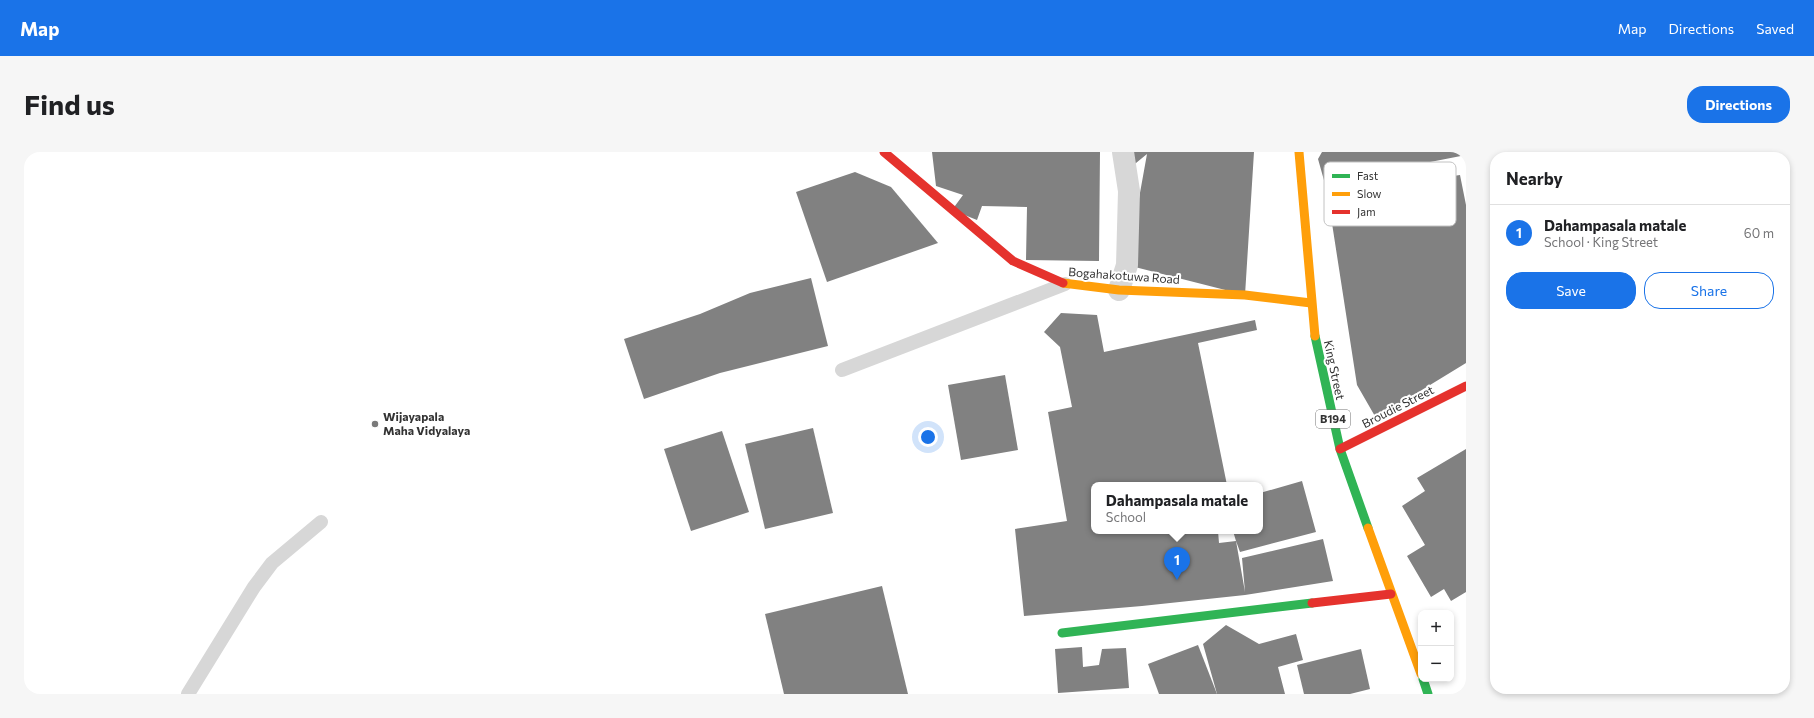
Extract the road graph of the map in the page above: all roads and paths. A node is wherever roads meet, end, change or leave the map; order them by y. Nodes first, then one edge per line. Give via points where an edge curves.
1 (884, 152) edge
2 (1123, 152) edge
3 (1299, 152) edge
4 (1065, 284) junction
5 (1119, 290) junction
6 (1311, 303) junction
7 (842, 370) dead end
8 (1466, 386) edge
9 (1340, 449) junction
10 (321, 522) dead end
11 (1391, 594) junction
12 (1062, 633) dead end
13 (1418, 666) edge
14 (1424, 682) edge
15 (188, 694) edge
16 (1428, 694) edge

1 - 4 street, Bogahakotuwa Road via 1013,261
2 - 5 street via 1129,191 1128,250 1127,265
3 - 6 street, King Street / B194
4 - 5 street, Bogahakotuwa Road
4 - 7 lane
5 - 6 street, Bogahakotuwa Road via 1245,295
6 - 9 street, King Street / B194 via 1320,360
8 - 9 street, Broudie Street
9 - 11 street, King Street / B194
10 - 15 lane via 272,564 254,587
11 - 12 street
11 - 13 street, King Street / B194
14 - 16 street

